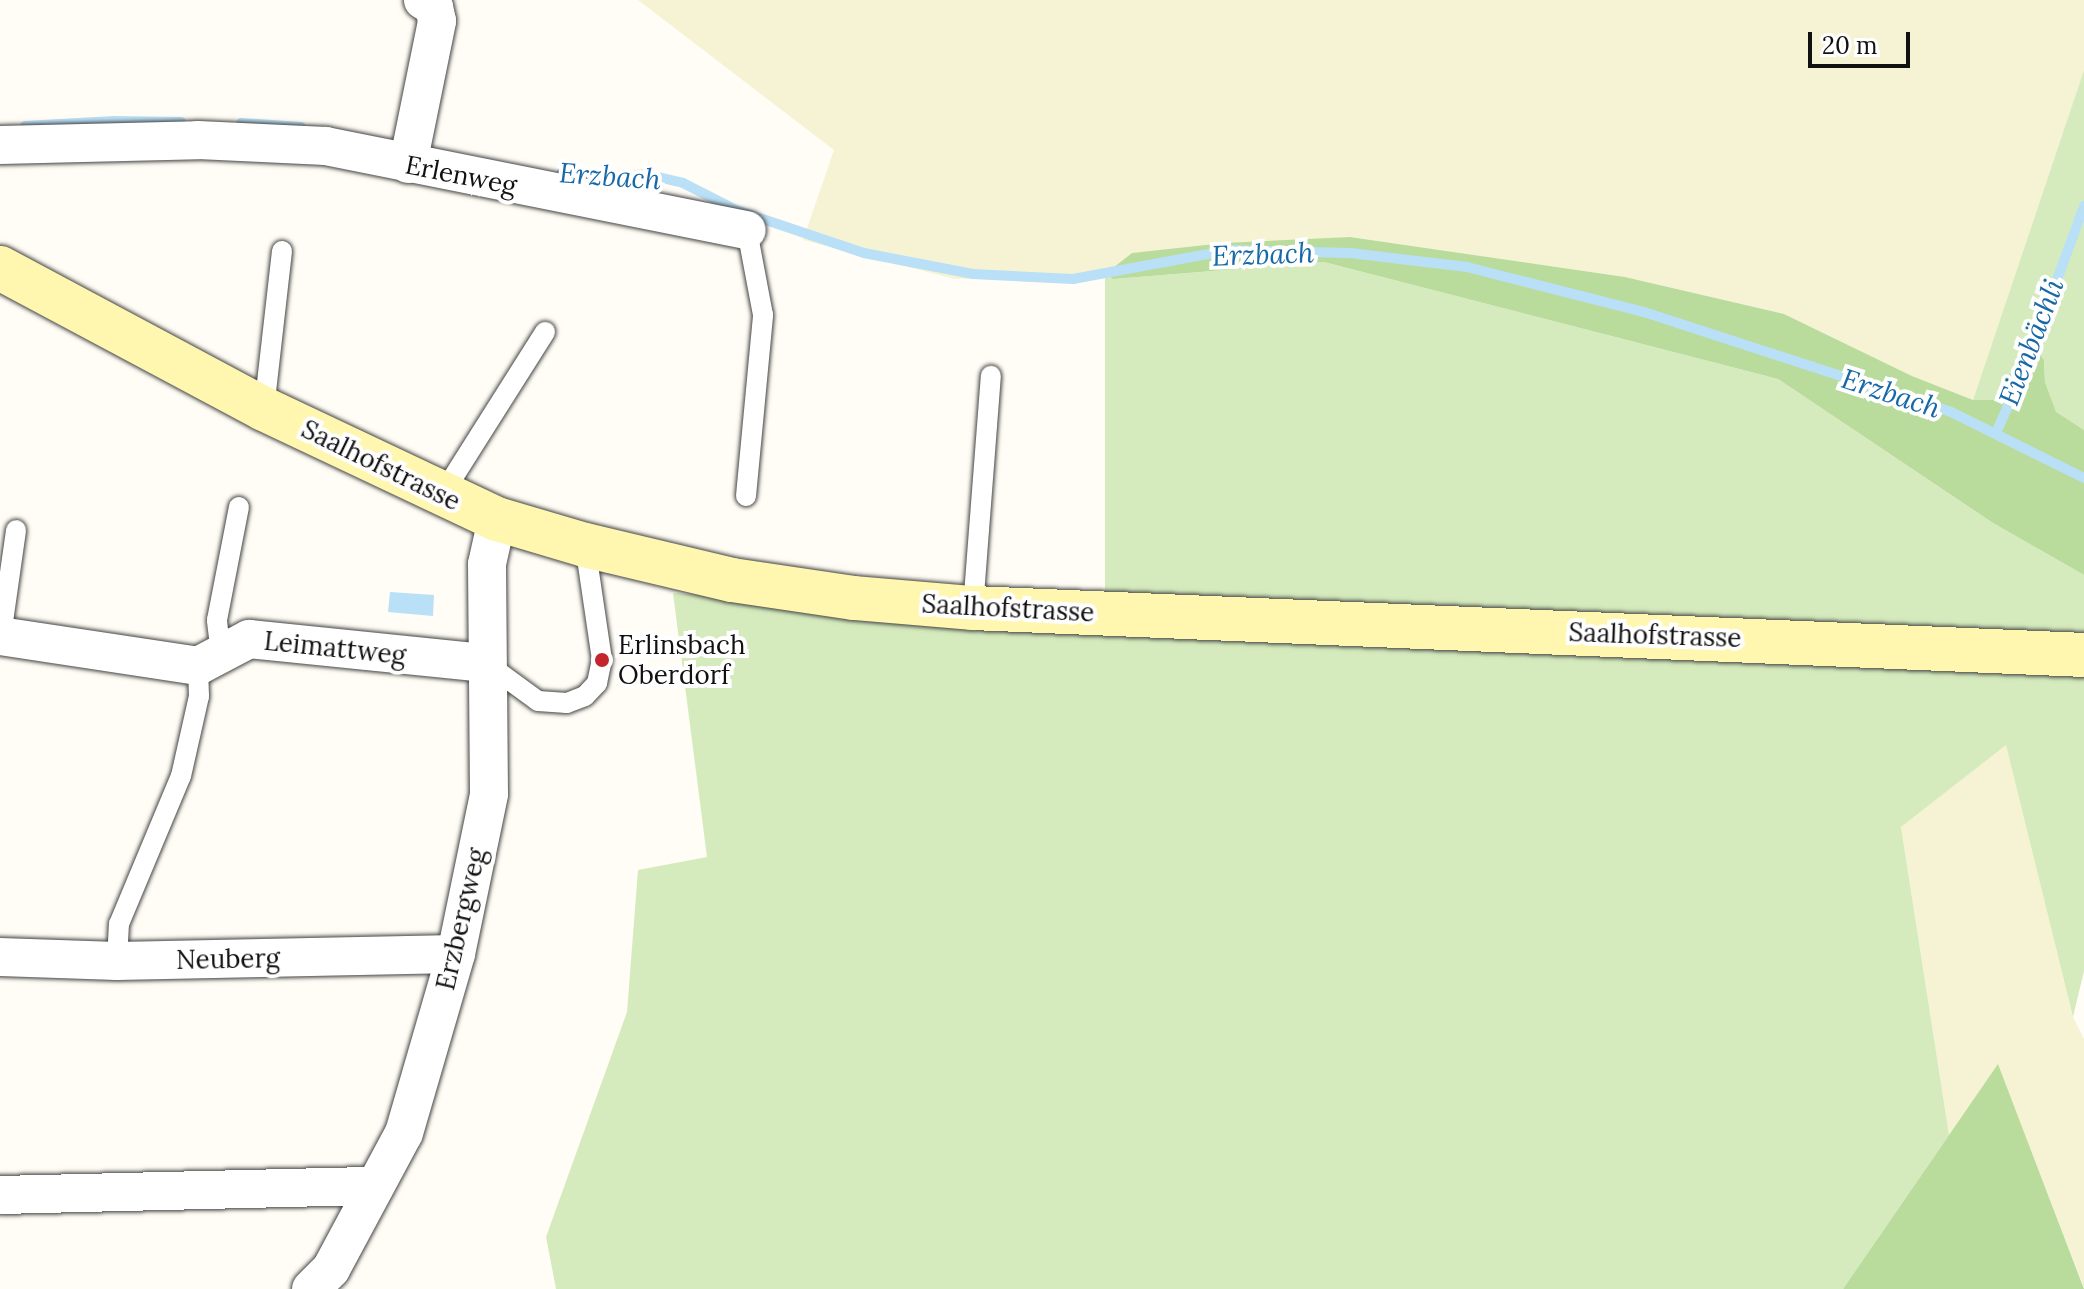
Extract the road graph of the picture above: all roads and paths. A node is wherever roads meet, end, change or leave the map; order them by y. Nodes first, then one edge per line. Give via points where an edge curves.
1 (423, 0) edge
2 (0, 145) edge
3 (408, 164) junction
4 (747, 230) joint
5 (282, 251) dead end
6 (0, 268) edge
7 (545, 332) dead end
8 (991, 376) dead end
9 (264, 409) junction
10 (442, 495) junction
11 (746, 496) dead end
12 (239, 507) dead end
13 (497, 519) junction
14 (16, 530) dead end
15 (585, 545) junction
16 (973, 608) junction
17 (1, 636) edge
18 (2084, 655) edge
19 (210, 660) junction
20 (486, 663) junction
21 (456, 954) junction
22 (0, 957) edge
23 (117, 961) junction
24 (375, 1186) junction
25 (0, 1195) edge
26 (311, 1289) edge

1 - 3 street via 434,7 437,21
2 - 3 street, Erlenweg via 198,140 326,146
3 - 4 street, Erlenweg
4 - 11 lane, Erlenweg via 763,315
5 - 9 lane
6 - 9 main road, Saalhofstrasse
7 - 10 lane
8 - 16 lane
9 - 10 main road, Saalhofstrasse
10 - 13 main road, Saalhofstrasse
12 - 19 lane
13 - 15 main road, Saalhofstrasse
13 - 20 street, Erzbergweg via 487,564
14 - 17 lane
15 - 16 main road, Saalhofstrasse via 763,585
15 - 20 lane via 602,660 597,683 585,696 567,703 538,701
16 - 18 main road, Saalhofstrasse
17 - 19 street
19 - 20 street, Leimattweg via 249,639
19 - 23 lane via 181,776 119,924
20 - 21 street, Erzbergweg via 489,794
21 - 23 street, Neuberg
21 - 24 street, Erzbergweg via 404,1133
22 - 23 street, Neuberg
24 - 25 street
24 - 26 street, Erzbergweg via 331,1269

